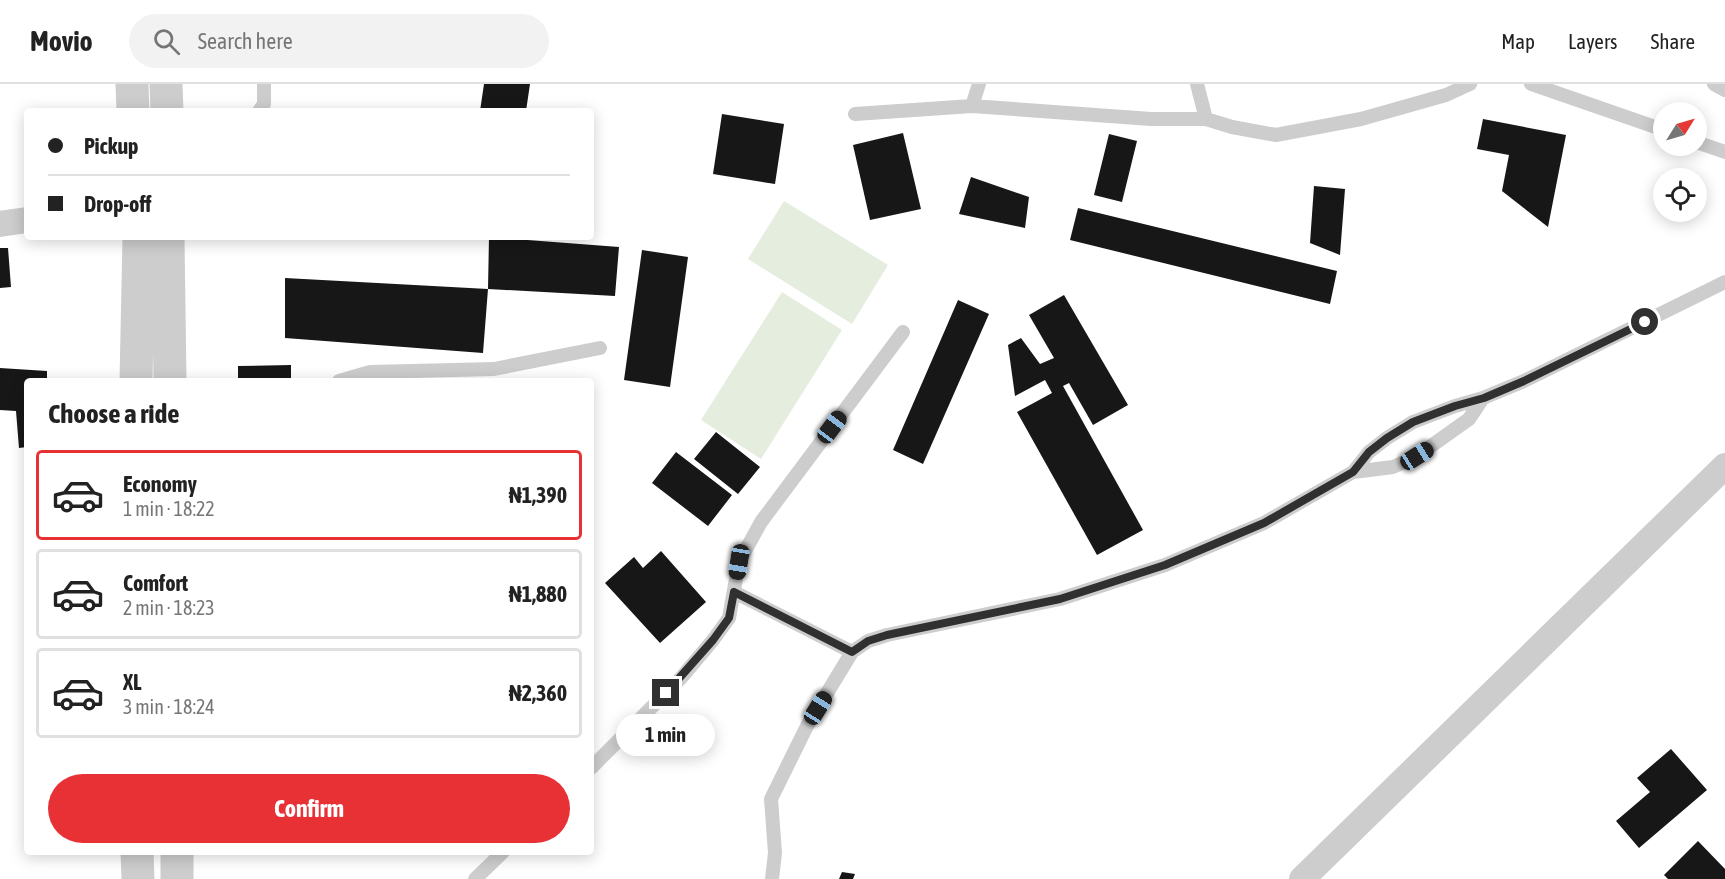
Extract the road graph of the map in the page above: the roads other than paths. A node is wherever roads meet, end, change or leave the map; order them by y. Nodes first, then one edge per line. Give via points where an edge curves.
1 (132, 84) edge
2 (166, 84) edge
3 (264, 84) edge
4 (979, 84) edge
5 (1197, 84) edge
6 (1470, 84) edge
7 (1531, 84) edge
8 (1714, 84) edge
9 (1725, 90) edge
10 (972, 106) junction
11 (133, 108) edge
12 (167, 108) edge
13 (262, 108) edge
14 (855, 114) dead end
15 (1206, 119) junction
16 (1653, 126) edge
17 (1707, 146) edge
18 (1725, 152) edge
19 (24, 220) edge
20 (0, 224) edge
21 (139, 240) edge
22 (168, 240) edge
23 (1725, 282) edge
24 (903, 332) dead end
25 (600, 348) dead end
26 (136, 378) edge
27 (170, 378) edge
28 (349, 378) edge
29 (1484, 398) junction
30 (1725, 466) edge
31 (1353, 472) junction
32 (734, 592) junction
33 (852, 652) junction
34 (594, 765) edge
35 (137, 855) edge
36 (177, 855) edge
37 (500, 855) edge
38 (138, 879) edge
39 (177, 879) edge
40 (475, 879) edge
41 (772, 879) edge
42 (1302, 879) edge

1 - 11 street
2 - 12 street
3 - 13 lane
4 - 10 lane
5 - 15 lane
6 - 15 lane via 1446,95 1361,119 1276,135
7 - 16 lane
8 - 9 lane
10 - 14 lane
10 - 15 lane via 1151,119
17 - 18 lane
19 - 20 street
21 - 26 street
22 - 27 street
23 - 29 lane
24 - 32 lane via 761,522 739,562
25 - 28 lane via 494,369 370,372
29 - 31 lane via 1413,422 1369,452
29 - 31 lane via 1469,419 1417,456 1393,467
30 - 42 street
31 - 33 lane via 1264,523 1165,565 1060,599 887,635
32 - 33 lane
32 - 34 lane via 729,618 713,640 681,678
33 - 41 lane via 807,726 771,799 775,853
35 - 38 street
36 - 39 street
37 - 40 lane

